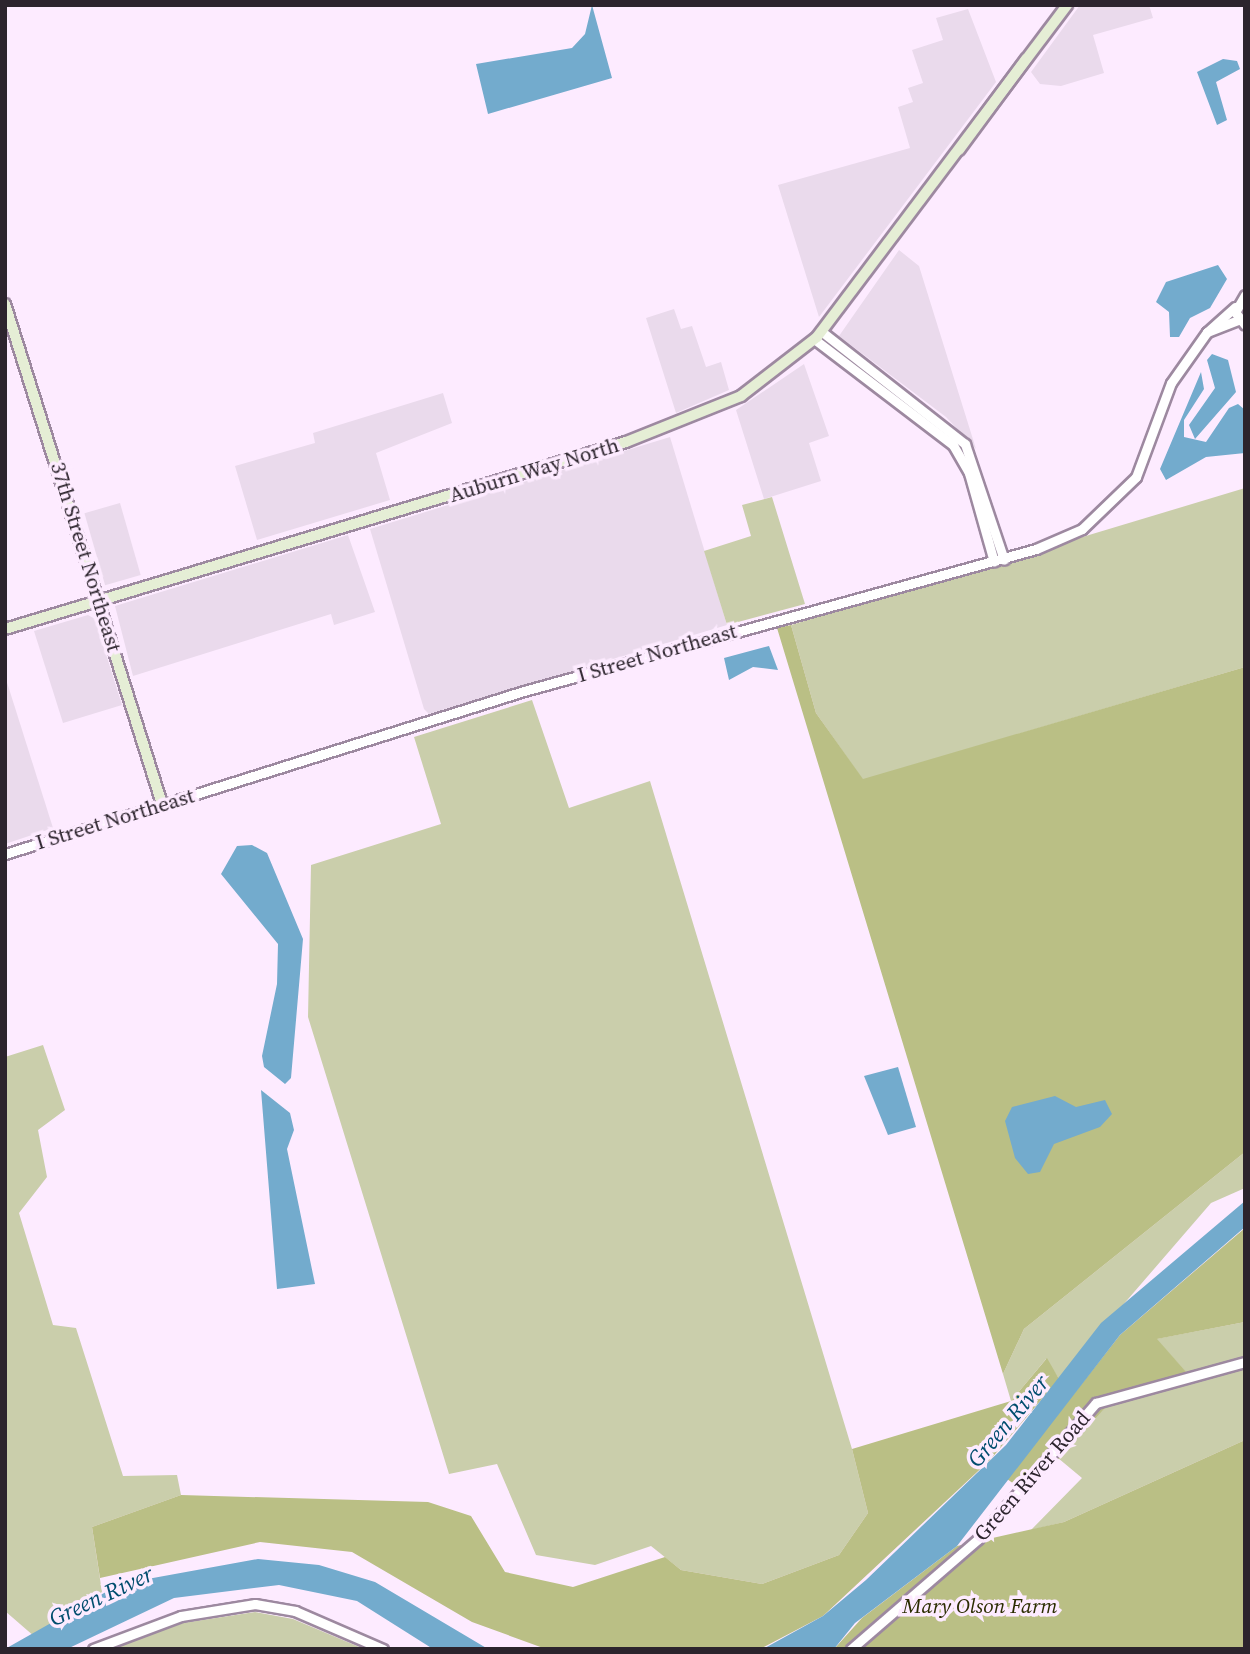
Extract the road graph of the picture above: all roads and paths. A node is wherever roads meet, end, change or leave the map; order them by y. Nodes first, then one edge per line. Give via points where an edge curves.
1 (1068, 5) edge
2 (1027, 59) junction
3 (961, 150) junction
4 (1245, 295) edge
5 (6, 307) edge
6 (1235, 307) junction
7 (1241, 323) edge
8 (1207, 332) junction
9 (818, 335) junction
10 (1004, 559) junction
11 (993, 562) junction
12 (100, 600) junction
13 (5, 629) edge
14 (162, 804) junction
15 (5, 854) edge
16 (1245, 1362) edge
17 (93, 1649) edge
18 (383, 1649) edge
19 (851, 1649) edge

1 - 2 main road, Auburn Way North
2 - 3 main road, Auburn Way North
2 - 3 main road, Auburn Way North via 975,121
3 - 9 main road, Auburn Way North
4 - 6 street, I Street Northeast
5 - 12 main road, 37th Street Northeast
6 - 7 street
6 - 8 street, I Street Northeast
7 - 8 street
8 - 10 street, I Street Northeast via 1171,383 1136,477 1116,502 1082,529
9 - 10 street via 965,444
9 - 11 street via 953,445 969,473
9 - 12 main road, Auburn Way North via 779,371 701,416
10 - 11 street, I Street Northeast
11 - 14 street, I Street Northeast via 524,691
12 - 13 main road, Auburn Way North
12 - 14 main road, 37th Street Northeast
14 - 15 street, I Street Northeast
16 - 19 street, Green River Road via 1096,1403 978,1539
17 - 18 street via 181,1616 256,1604 295,1611

